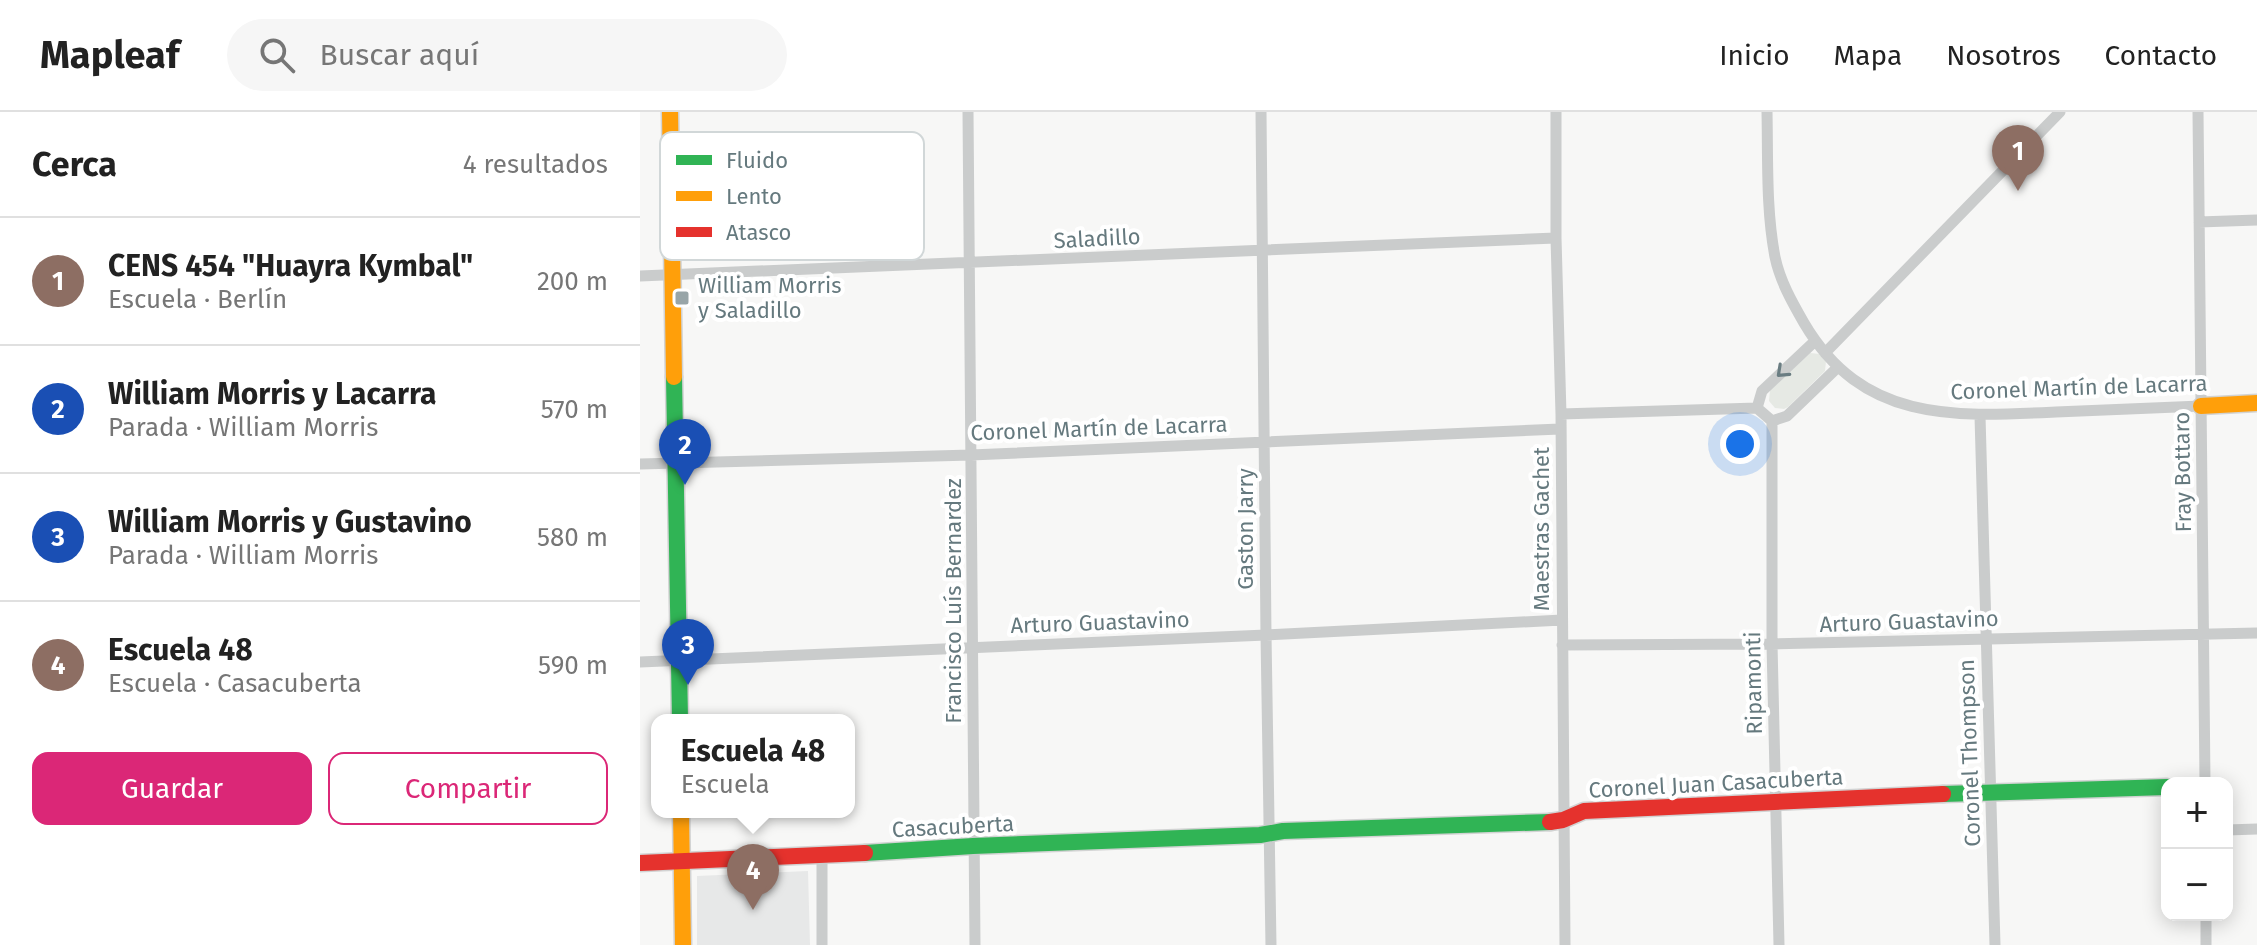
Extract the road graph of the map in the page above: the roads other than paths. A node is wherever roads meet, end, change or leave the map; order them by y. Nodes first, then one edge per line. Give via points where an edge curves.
1 (670, 112) edge
2 (968, 112) edge
3 (1261, 112) edge
4 (1556, 112) edge
5 (1767, 112) edge
6 (2060, 112) edge
7 (2198, 112) edge
8 (670, 132) edge
9 (2257, 220) edge
10 (2199, 222) junction
11 (1556, 238) junction
12 (1262, 250) junction
13 (672, 260) edge
14 (969, 263) junction
15 (672, 275) junction
16 (640, 276) edge
17 (1815, 341) junction
18 (1825, 353) junction
19 (1838, 367) junction
20 (2257, 403) edge
21 (2201, 406) junction
22 (1757, 408) junction
23 (1561, 414) junction
24 (1980, 416) junction
25 (1772, 421) junction
26 (1560, 429) junction
27 (1265, 444) junction
28 (971, 455) junction
29 (677, 463) junction
30 (640, 464) edge
31 (1562, 620) junction
32 (2257, 633) edge
33 (2203, 634) junction
34 (1266, 635) junction
35 (1986, 639) junction
36 (1772, 644) junction
37 (1562, 645) junction
38 (974, 647) junction
39 (679, 661) junction
40 (640, 662) edge
41 (680, 714) edge
42 (2205, 777) edge
43 (2161, 787) edge
44 (1990, 792) junction
45 (1775, 802) junction
46 (681, 818) edge
47 (1563, 820) junction
48 (2257, 829) edge
49 (2233, 830) edge
50 (1269, 834) junction
51 (973, 846) junction
52 (822, 856) junction
53 (682, 862) junction
54 (640, 863) edge
55 (2206, 921) edge
56 (683, 945) edge
57 (822, 945) edge
58 (975, 945) edge
59 (1271, 945) edge
60 (1565, 945) edge
61 (1779, 945) edge
62 (1995, 945) edge
63 (2206, 945) edge

1 - 8 street
2 - 14 street, Francisco Luís Bernardez
3 - 12 street, Gaston Jarry
4 - 11 street, Maestras Gachet
5 - 17 street via 1775,259
6 - 18 street
7 - 10 street, Fray Bottaro
9 - 10 street
10 - 21 street, Fray Bottaro
11 - 12 street, Saladillo
11 - 23 street, Maestras Gachet
12 - 14 street, Saladillo
12 - 27 street, Gaston Jarry
13 - 15 street
14 - 15 street, Saladillo
14 - 28 street, Francisco Luís Bernardez
15 - 16 street, Saladillo
15 - 29 street
17 - 18 street
17 -> 22 street via 1762,391
18 - 19 street, Coronel Martín de Lacarra
19 - 24 street, Coronel Martín de Lacarra via 1897,404
19 - 25 street via 1787,416
20 - 21 street, Coronel Martín de Lacarra
21 - 24 street, Coronel Martín de Lacarra
21 - 33 street, Fray Bottaro
22 - 23 street
22 - 25 street
23 - 26 street, Maestras Gachet
24 - 35 street, Coronel Thompson
25 - 36 street, Ripamonti
26 - 27 street, Coronel Martín de Lacarra
26 - 31 street, Maestras Gachet
27 - 28 street, Coronel Martín de Lacarra
27 - 34 street, Gaston Jarry
28 - 29 street, Coronel Martín de Lacarra
28 - 38 street, Francisco Luís Bernardez
29 - 30 street, Coronel Martín de Lacarra
29 - 39 street
31 - 34 street, Arturo Guastavino
31 - 37 street, Maestras Gachet
32 - 33 street, Arturo Guastavino
33 - 35 street, Arturo Guastavino
33 - 42 street, Fray Bottaro
34 - 38 street, Arturo Guastavino
34 - 50 street, Gaston Jarry
35 - 36 street, Arturo Guastavino
35 - 44 street, Coronel Thompson
36 - 37 street, Arturo Guastavino
36 - 45 street, Ripamonti
37 - 47 street, Maestras Gachet
38 - 39 street, Arturo Guastavino
38 - 51 street, Francisco Luís Bernardez
39 - 40 street, Arturo Guastavino
39 - 41 street
43 - 44 street, Coronel Juan Casacuberta
44 - 45 street, Coronel Juan Casacuberta
44 - 62 street, Coronel Thompson
45 - 47 street, Coronel Juan Casacuberta via 1584,811
45 - 61 street, Ripamonti
46 - 53 street
47 - 50 street, Coronel Juan Casacuberta
47 - 60 street, Maestras Gachet
48 - 49 street
50 - 51 street, Casacuberta
50 - 59 street, Gaston Jarry
51 - 52 street, Casacuberta
51 - 58 street, Francisco Luís Bernardez
52 - 53 street, Casacuberta
52 - 57 street
53 - 54 street, Casacuberta
53 - 56 street
55 - 63 street

